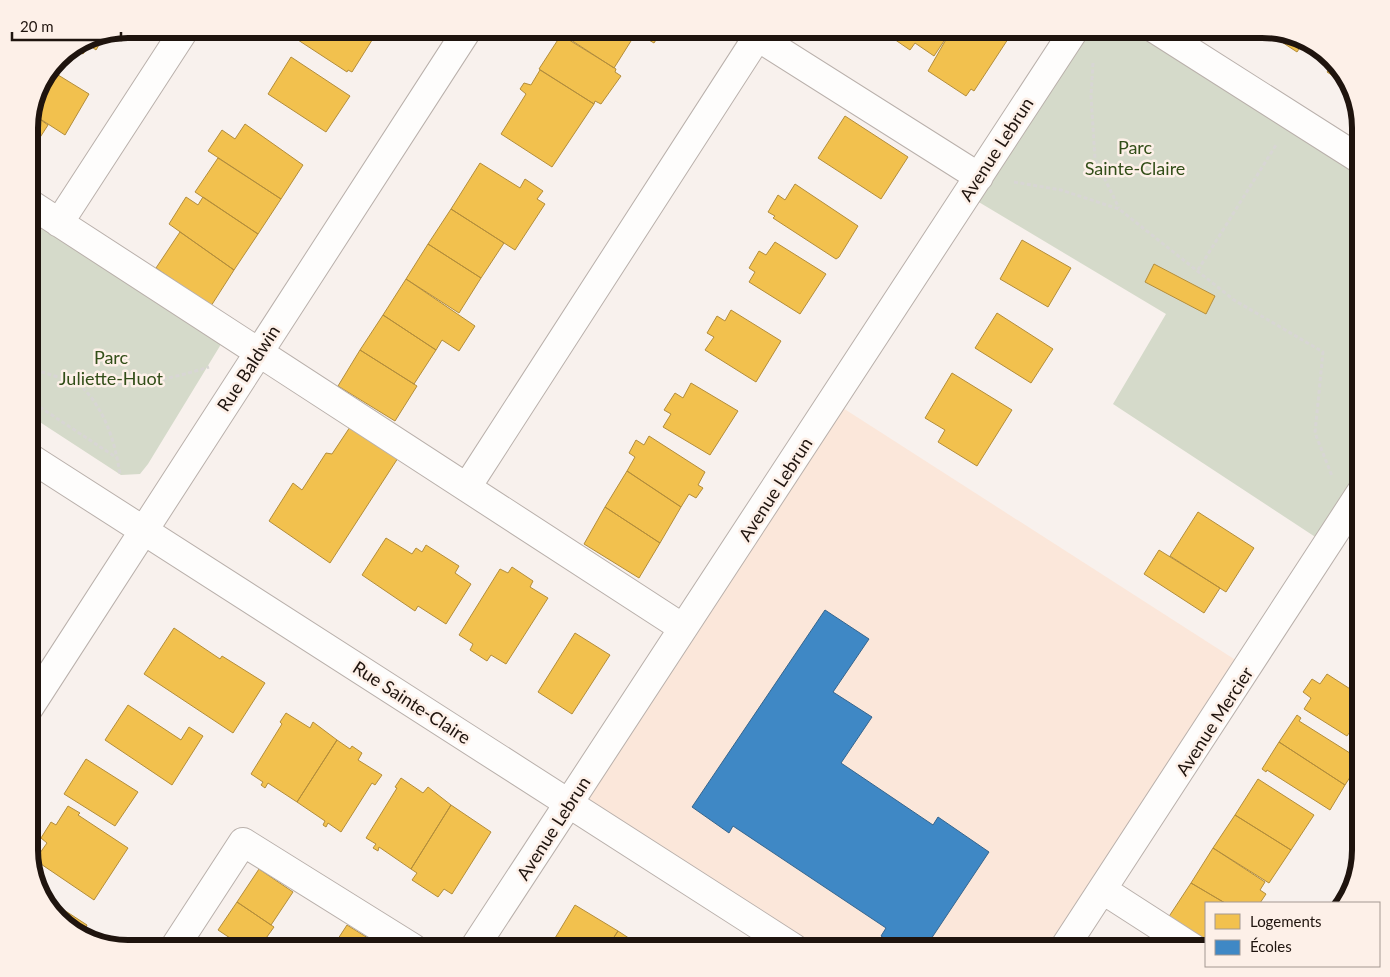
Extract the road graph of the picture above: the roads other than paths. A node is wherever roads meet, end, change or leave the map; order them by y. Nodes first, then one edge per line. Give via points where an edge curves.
1 (179, 38) edge
2 (462, 38) edge
3 (748, 38) edge
4 (759, 38) edge
5 (1069, 38) edge
6 (1169, 38) edge
7 (1352, 154) edge
8 (979, 177) junction
9 (38, 209) edge
10 (58, 223) junction
11 (258, 352) junction
12 (38, 463) edge
13 (467, 487) junction
14 (1352, 505) edge
15 (135, 524) junction
16 (683, 628) junction
17 (38, 692) edge
18 (569, 804) junction
19 (1103, 890) junction
20 (179, 940) edge
21 (401, 940) edge
22 (479, 940) edge
23 (782, 940) edge
24 (1069, 940) edge
25 (1181, 940) edge

1 - 10 street
2 - 11 street, Rue Baldwin
3 - 13 street
4 - 8 street
5 - 8 street, Avenue Lebrun
6 - 7 street
8 - 16 street, Avenue Lebrun
9 - 10 street
10 - 11 street
11 - 13 street
11 - 15 street, Rue Baldwin
12 - 15 street, Rue Sainte-Claire
13 - 16 street
14 - 19 street, Avenue Mercier
15 - 17 street, Rue Baldwin
15 - 18 street, Rue Sainte-Claire
16 - 18 street, Avenue Lebrun
18 - 22 street, Avenue Lebrun
18 - 23 street, Rue Sainte-Claire
19 - 24 street, Avenue Mercier
19 - 25 street
20 - 21 street via 243,842

